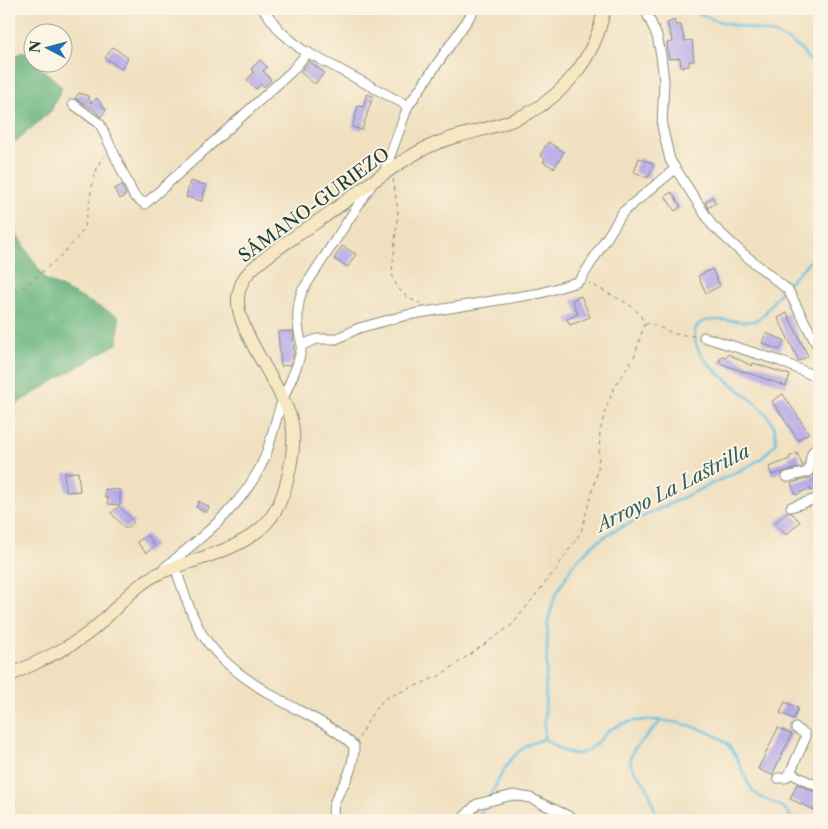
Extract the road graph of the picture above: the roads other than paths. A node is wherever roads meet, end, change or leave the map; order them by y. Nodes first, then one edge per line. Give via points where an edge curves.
1 (263, 9) edge
2 (475, 9) edge
3 (604, 9) edge
4 (645, 9) edge
5 (308, 52) junction
6 (73, 104) dead end
7 (408, 106) junction
8 (675, 169) junction
9 (382, 174) junction
10 (704, 337) dead end
11 (302, 345) junction
12 (819, 349) edge
13 (819, 378) edge
14 (283, 399) junction
15 (819, 447) edge
16 (787, 477) dead end
17 (819, 498) edge
18 (791, 507) dead end
19 (175, 567) junction
20 (156, 575) junction
21 (9, 676) edge
22 (796, 728) dead end
23 (790, 773) junction
24 (778, 778) dead end
25 (819, 787) edge
26 (335, 820) edge
27 (461, 820) edge
28 (577, 820) edge

1 - 5 street via 290,40
2 - 7 street
3 - 9 street, SÁMANO-GURIEZO via 590,54 548,100 514,120 436,143
4 - 8 street via 661,55 664,81 662,126 666,148
5 - 6 street via 291,72 145,204 134,196 100,124
5 - 7 street
7 - 9 street
8 - 11 street via 623,212 581,279 541,293 407,315 359,328 336,339 317,339
8 - 12 street via 712,225 788,290
9 - 11 street via 302,291 298,318
9 - 14 street, SÁMANO-GURIEZO via 266,258 243,280 238,303 242,318
10 - 13 street via 780,361
11 - 14 street via 298,369
14 - 19 street, SÁMANO-GURIEZO via 291,417 294,445 283,489 272,516 249,537
14 - 20 street via 264,457 243,492 220,521
15 - 16 street via 811,456 808,472
17 - 18 street
19 - 20 street, SÁMANO-GURIEZO
19 - 26 street via 202,634 222,659 238,673 334,730 354,746 346,779 333,805
20 - 21 street, SÁMANO-GURIEZO via 72,644
22 - 23 street via 805,734 805,739
23 - 24 street via 785,778
23 - 25 street
27 - 28 street via 476,804 512,795 522,795

